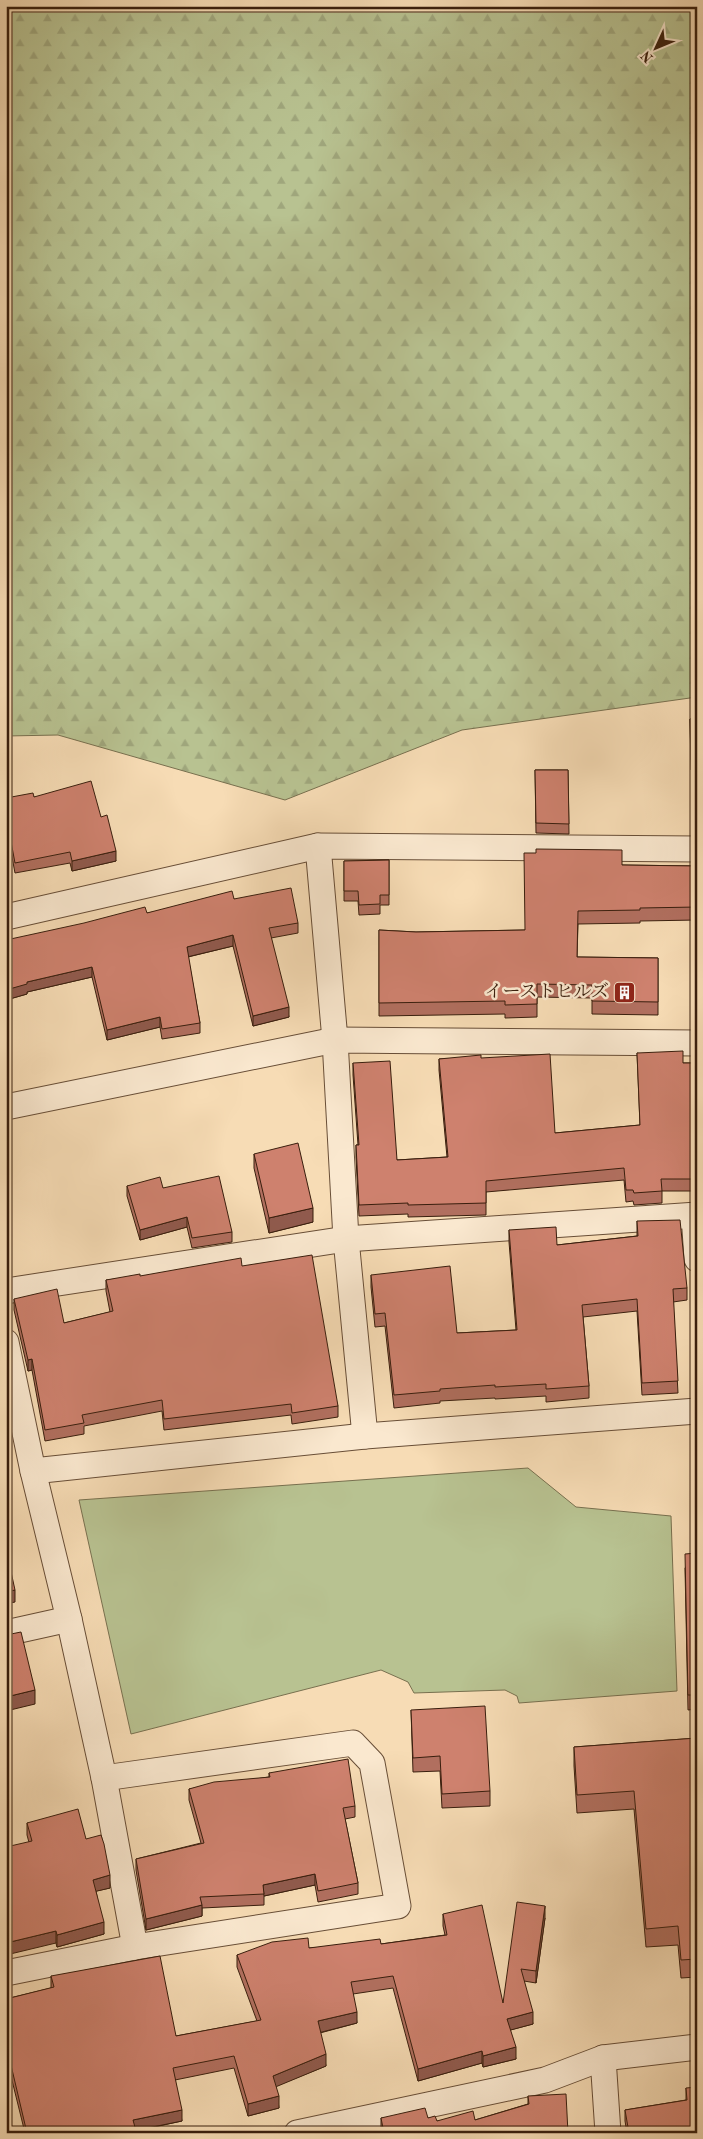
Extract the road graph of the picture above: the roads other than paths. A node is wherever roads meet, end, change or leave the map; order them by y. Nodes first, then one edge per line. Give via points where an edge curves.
1 (318, 846) junction
2 (697, 849) edge
3 (6, 917) edge
4 (335, 1040) junction
5 (697, 1043) edge
6 (6, 1108) edge
7 (695, 1215) edge
8 (346, 1239) junction
9 (697, 1259) edge
10 (6, 1291) edge
11 (6, 1342) edge
12 (697, 1411) edge
13 (365, 1436) junction
14 (33, 1471) junction
15 (69, 1619) junction
16 (6, 1633) edge
17 (104, 1778) junction
18 (135, 1947) junction
19 (6, 1973) edge
20 (697, 2047) edge
21 (603, 2058) junction
22 (297, 2133) edge
23 (608, 2133) edge

1 - 2 lane
1 - 3 lane
1 - 4 lane
4 - 5 lane
4 - 6 lane
4 - 8 lane
7 - 8 lane
7 - 9 lane
8 - 10 lane
8 - 13 lane
11 - 14 lane
12 - 13 lane
13 - 14 lane
14 - 15 lane
15 - 16 lane
15 - 17 lane
17 - 18 lane
17 - 18 lane via 353,1743 372,1763 398,1906
18 - 19 lane
20 - 21 lane
21 - 22 lane via 545,2080
21 - 23 lane

